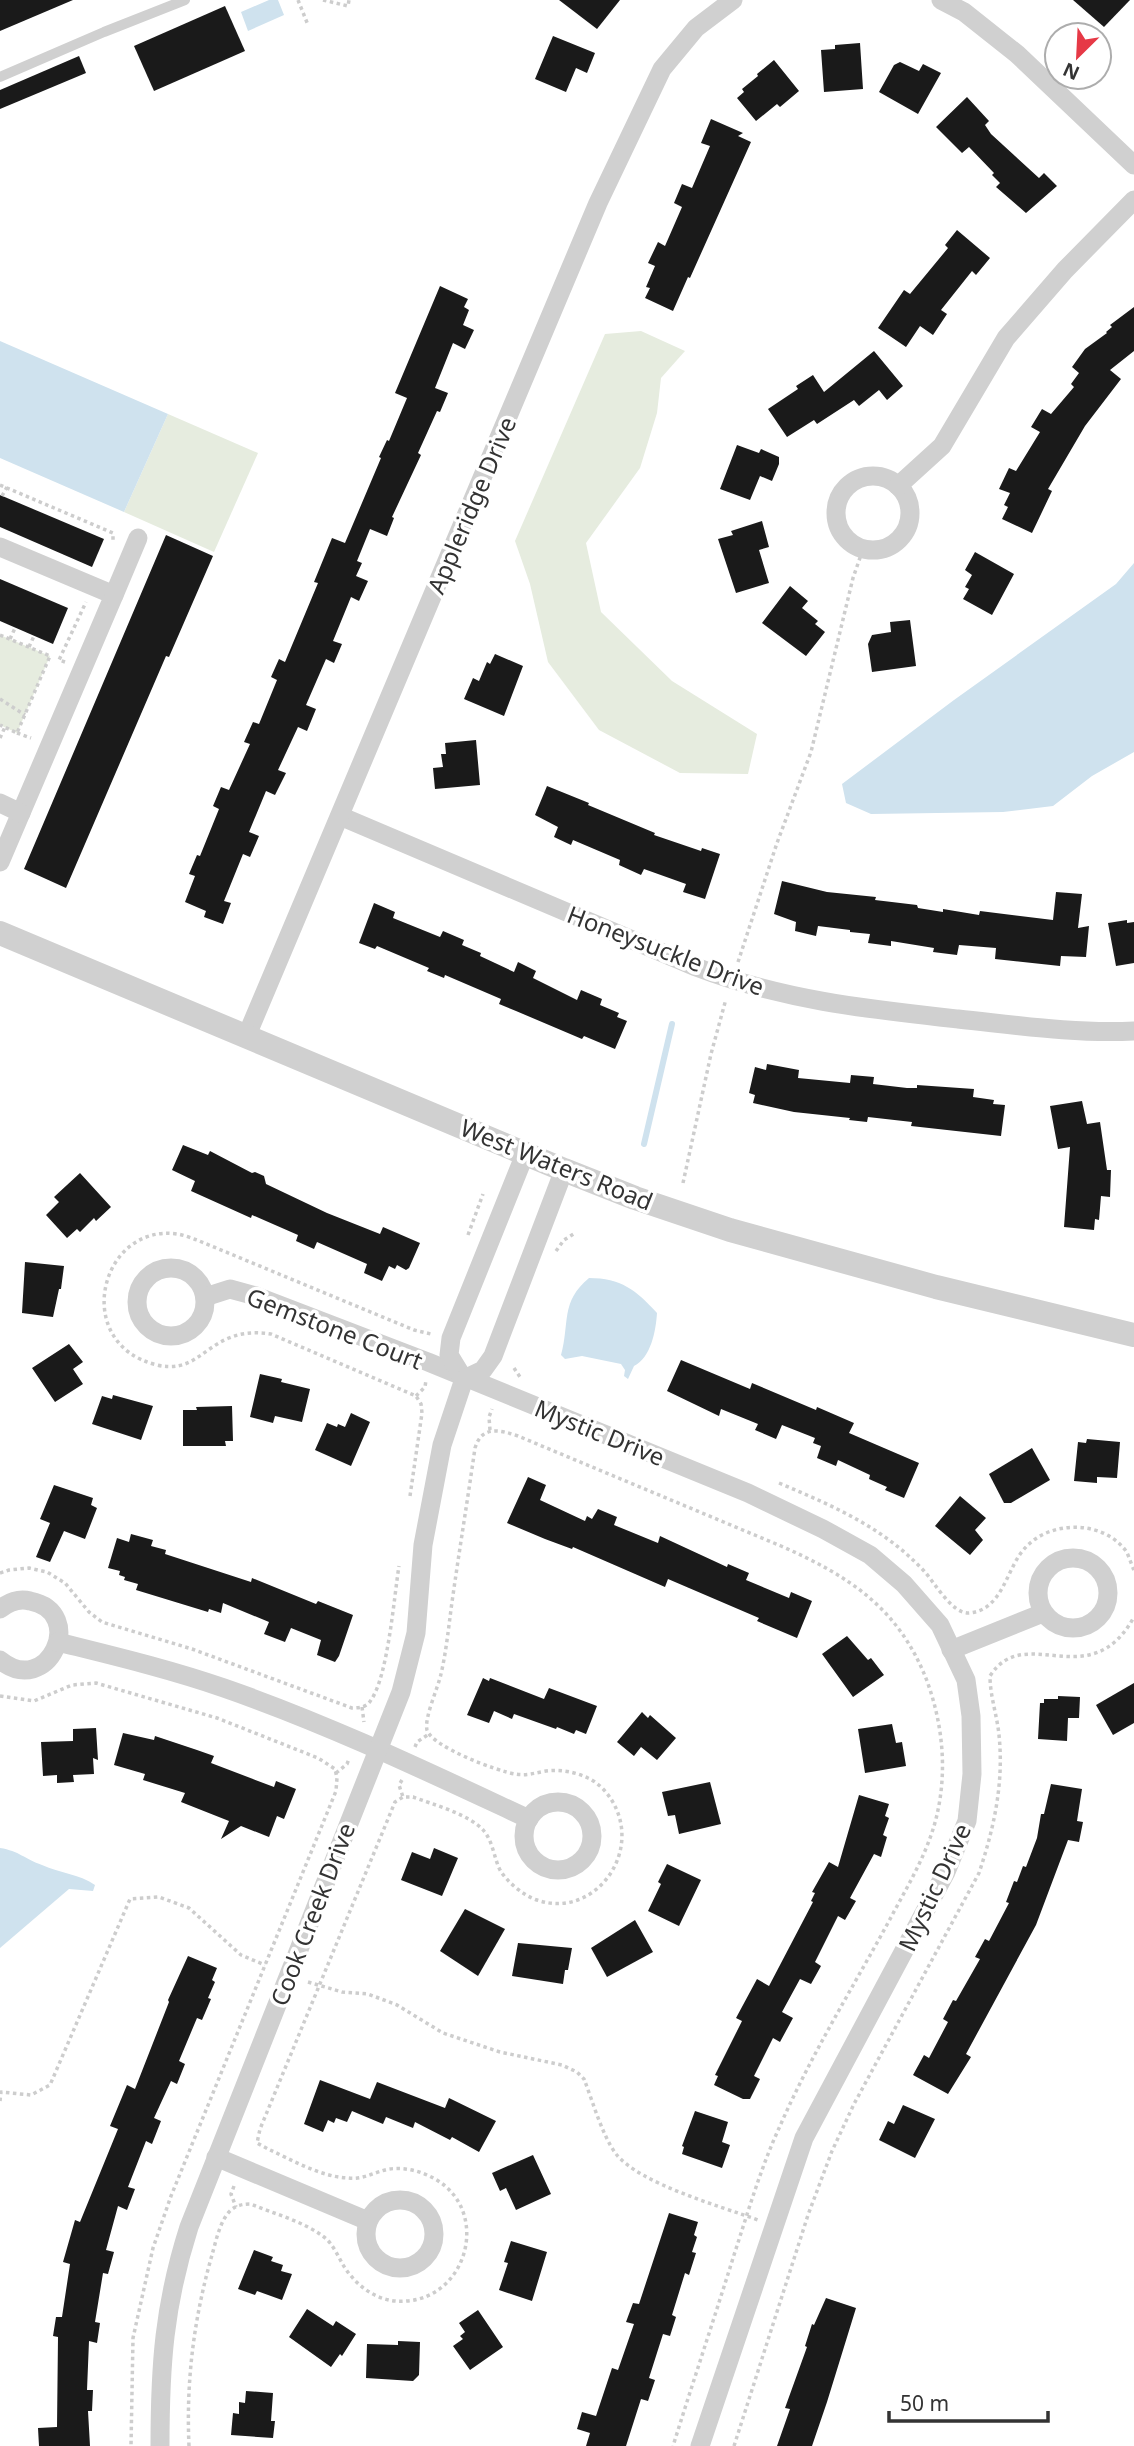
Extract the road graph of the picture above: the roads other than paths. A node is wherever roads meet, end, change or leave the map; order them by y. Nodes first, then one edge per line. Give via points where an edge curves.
1 (151, 0) edge
2 (183, 0) edge
3 (733, 0) edge
4 (942, 0) edge
5 (156, 11) junction
6 (0, 77) edge
7 (1134, 165) edge
8 (1134, 200) edge
9 (898, 486) junction
10 (138, 538) dead end
11 (0, 547) edge
12 (114, 595) junction
13 (0, 803) edge
14 (21, 813) junction
15 (340, 816) junction
16 (0, 862) edge
17 (2, 931) edge
18 (1134, 1031) edge
19 (247, 1035) junction
20 (525, 1154) junction
21 (564, 1170) junction
22 (205, 1297) dead end
23 (1134, 1335) edge
24 (464, 1379) junction
25 (0, 1609) edge
26 (1043, 1613) dead end
27 (58, 1642) junction
28 (951, 1650) junction
29 (0, 1660) edge
30 (377, 1749) junction
31 (528, 1819) dead end
32 (216, 2157) junction
33 (368, 2221) dead end
34 (160, 2446) edge
35 (700, 2446) edge

1 - 5 lane
2 - 5 lane
3 - 15 street, Appleridge Drive via 696,28 662,68 598,203
4 - 7 street via 1017,54
5 - 6 lane
8 - 9 street via 1006,338 942,446
9 - 9 street via 868,476 844,489 835,513 844,535 863,549 894,543 910,517
10 - 12 street
11 - 12 street
12 - 14 street
13 - 14 street
14 - 16 street
15 - 18 street, Honeysuckle Drive via 732,981 871,1009 1041,1028
15 - 19 street, Appleridge Drive
17 - 19 street, West Waters Road
19 - 20 street, West Waters Road
20 - 21 street, West Waters Road
20 - 24 street via 451,1338 449,1355
21 - 23 street, West Waters Road via 730,1230
21 - 24 street via 493,1356 484,1370
22 - 24 street, Gemstone Court via 230,1289 256,1296
24 - 28 street, Mystic Drive via 748,1493 870,1555 904,1584 940,1625
24 - 30 street, Cook Creek Drive via 442,1445 423,1545 416,1633 401,1692
25 - 27 street via 13,1601 37,1602 55,1618
26 - 28 street
27 - 29 street via 38,1667 16,1669
27 - 30 street via 224,1688
28 - 35 street, Mystic Drive via 966,1680 971,1716 967,1821 946,1872 804,2138
30 - 31 street
30 - 32 street, Cook Creek Drive
32 - 33 street
32 - 34 street, Cook Creek Drive via 173,2281 160,2377

